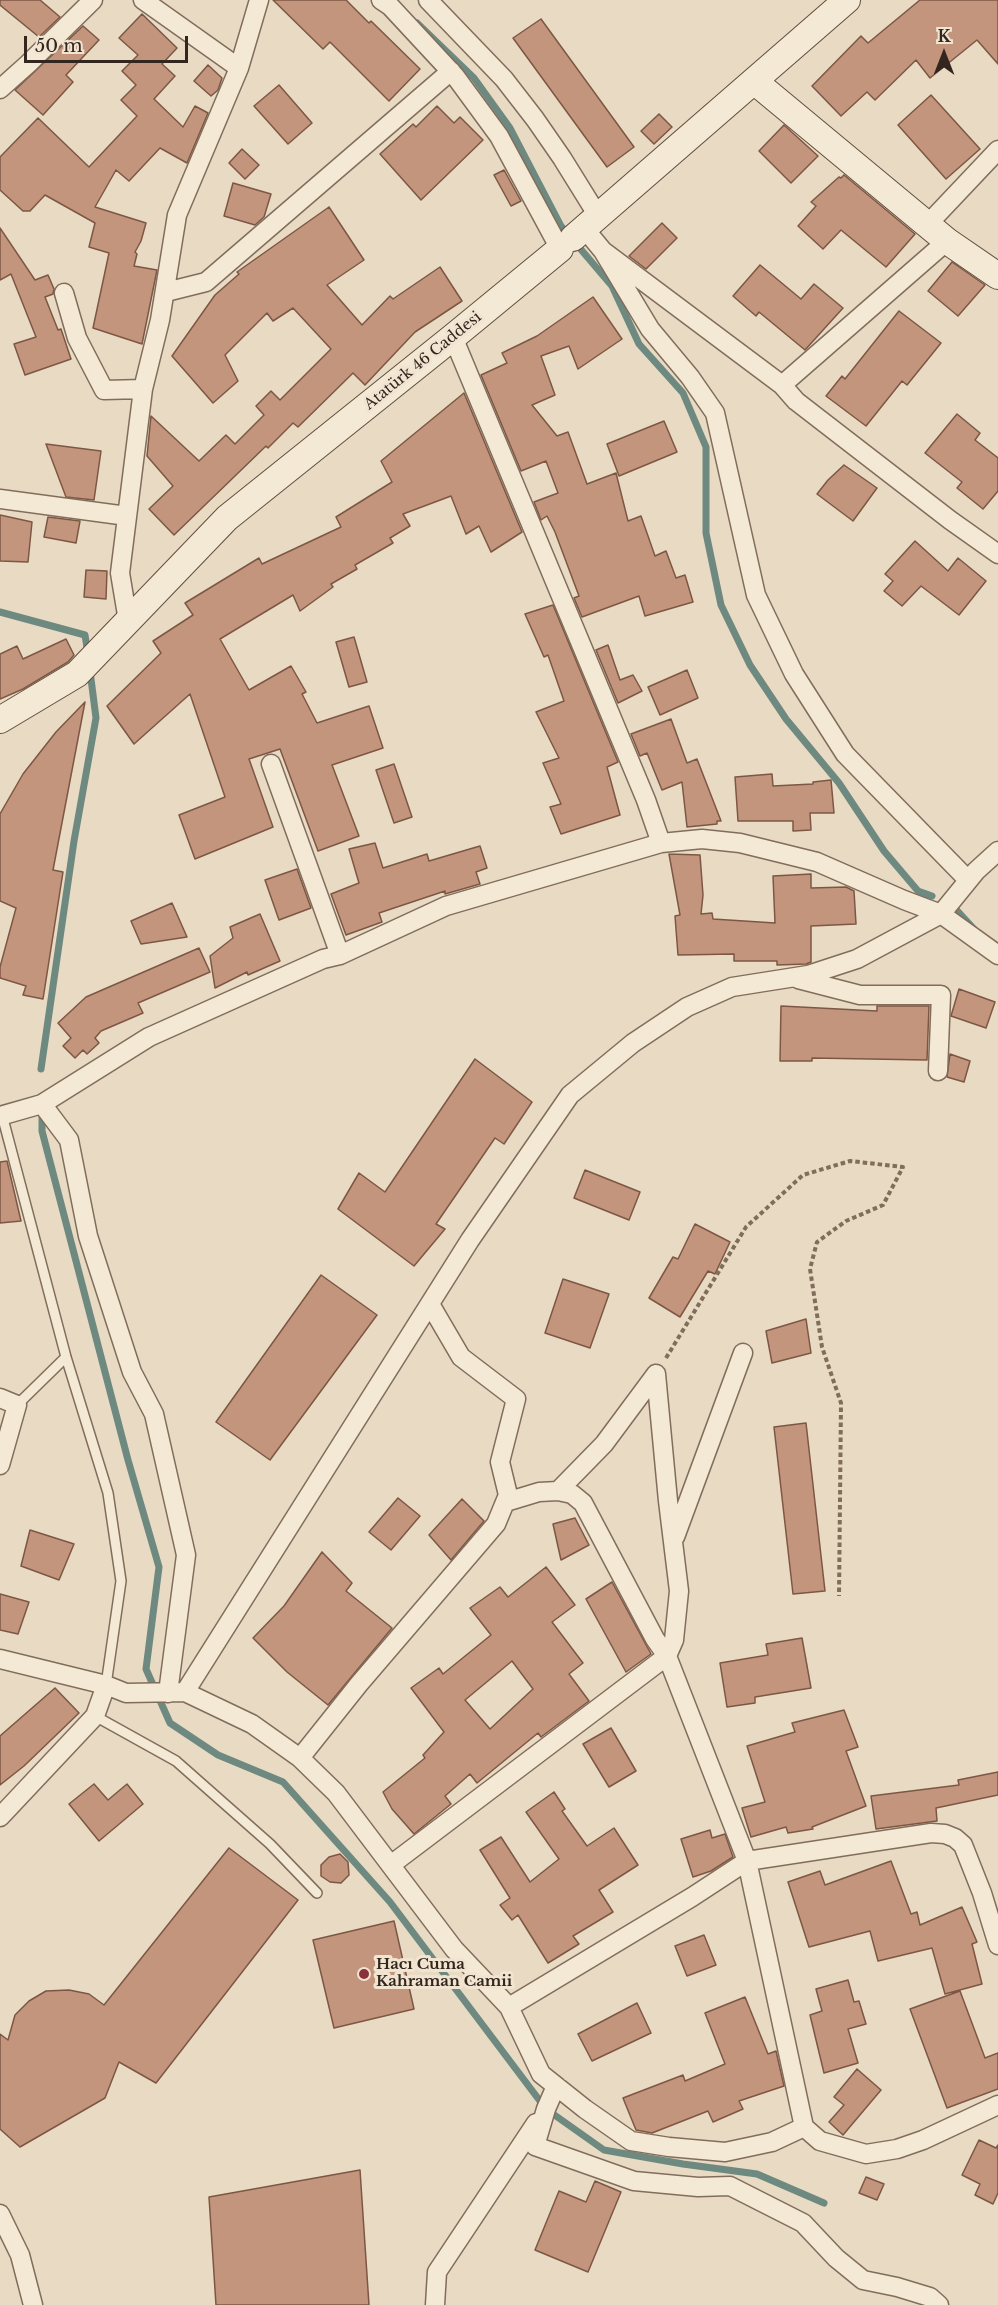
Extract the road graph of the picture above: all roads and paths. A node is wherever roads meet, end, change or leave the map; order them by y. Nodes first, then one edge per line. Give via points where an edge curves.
1 (93, 0) edge
2 (143, 0) edge
3 (259, 0) edge
4 (381, 0) edge
5 (428, 0) edge
6 (848, 0) edge
7 (239, 68) junction
8 (451, 71) junction
9 (754, 81) junction
10 (0, 89) edge
11 (998, 150) edge
12 (927, 225) junction
13 (579, 233) junction
14 (947, 241) junction
15 (603, 250) junction
16 (998, 276) edge
17 (166, 292) junction
18 (64, 293) dead end
19 (453, 338) junction
20 (782, 385) junction
21 (143, 389) junction
22 (0, 499) edge
23 (127, 516) junction
24 (998, 554) edge
25 (128, 621) junction
26 (0, 720) edge
27 (270, 764) dead end
28 (661, 843) junction
29 (998, 851) edge
30 (968, 880) junction
31 (941, 914) junction
32 (340, 955) junction
33 (998, 955) edge
34 (794, 977) junction
35 (938, 1071) dead end
36 (42, 1104) junction
37 (1, 1115) edge
38 (430, 1304) junction
39 (742, 1353) dead end
40 (66, 1357) junction
41 (656, 1374) junction
42 (9, 1401) edge
43 (0, 1465) edge
44 (558, 1491) junction
45 (506, 1502) junction
46 (674, 1539) junction
47 (839, 1596) dead end
48 (667, 1656) junction
49 (0, 1659) edge
50 (106, 1685) junction
51 (176, 1692) junction
52 (95, 1716) junction
53 (300, 1758) junction
54 (0, 1817) edge
55 (747, 1861) junction
56 (392, 1864) junction
57 (317, 1893) dead end
58 (998, 1945) edge
59 (509, 2007) junction
60 (556, 2086) junction
61 (998, 2105) edge
62 (546, 2109) junction
63 (804, 2127) junction
64 (0, 2214) edge
65 (33, 2305) edge
66 (435, 2305) edge
67 (939, 2305) edge

1 - 10 street
2 - 7 street
3 - 7 street
4 - 8 street
5 - 13 street via 504,79 562,158
6 - 9 street, Atatürk 46 Caddesi
7 - 17 street via 177,215
8 - 13 street
8 - 17 street via 206,282
9 - 12 street
9 - 13 street, Atatürk 46 Caddesi
11 - 12 street
12 - 14 street
13 - 15 street
13 - 19 street, Atatürk 46 Caddesi
14 - 16 street
14 - 20 street
15 - 20 street
15 - 30 street via 650,329 715,413 756,595 794,674 845,754
17 - 21 street
18 - 21 street via 77,338 104,390
19 - 25 street, Atatürk 46 Caddesi via 227,518
19 - 28 street
20 - 24 street via 796,401
21 - 23 street
22 - 23 street
23 - 25 street via 120,573
25 - 26 street, Atatürk 46 Caddesi via 89,662
27 - 32 street
28 - 31 street via 702,839 740,843 817,862
28 - 32 street via 446,906
29 - 30 street
30 - 31 street
31 - 33 street
31 - 34 street via 857,958
32 - 36 street via 323,959 150,1037
34 - 35 street via 860,995 941,995
34 - 38 street via 732,987 687,1007 633,1042 570,1095
36 - 37 street
36 - 51 street via 69,1140 88,1236 132,1372 154,1414 186,1555
37 - 40 lane
38 - 45 street via 461,1357 516,1400 500,1462 508,1495
38 - 51 street
39 - 46 street
40 - 42 lane
40 - 50 lane via 108,1493 121,1581
41 - 44 street via 604,1444
41 - 46 street
41 - 47 path via 746,1227 803,1175 850,1161 903,1167 883,1205 846,1221 817,1242 810,1269 822,1347 841,1403
42 - 43 street
44 - 45 street
44 - 48 street via 572,1494 583,1503
45 - 53 street via 496,1524
46 - 48 street via 679,1591 675,1640
48 - 55 street
48 - 56 street
49 - 50 street
50 - 51 street via 126,1693
50 - 52 street
51 - 53 street via 252,1724
52 - 54 street
52 - 57 lane via 176,1761 270,1844
53 - 56 street via 336,1793
55 - 58 street via 945,1834 963,1845
55 - 59 street
55 - 63 street
56 - 59 street via 454,1949
59 - 60 street via 540,2074
60 - 62 street
60 - 63 street via 632,2141 725,2152 772,2142
61 - 63 street via 923,2140 866,2154 820,2140
62 - 66 street via 437,2272
62 - 67 street via 535,2146 634,2181 730,2186 803,2223 863,2280 930,2297
64 - 65 street via 20,2255

